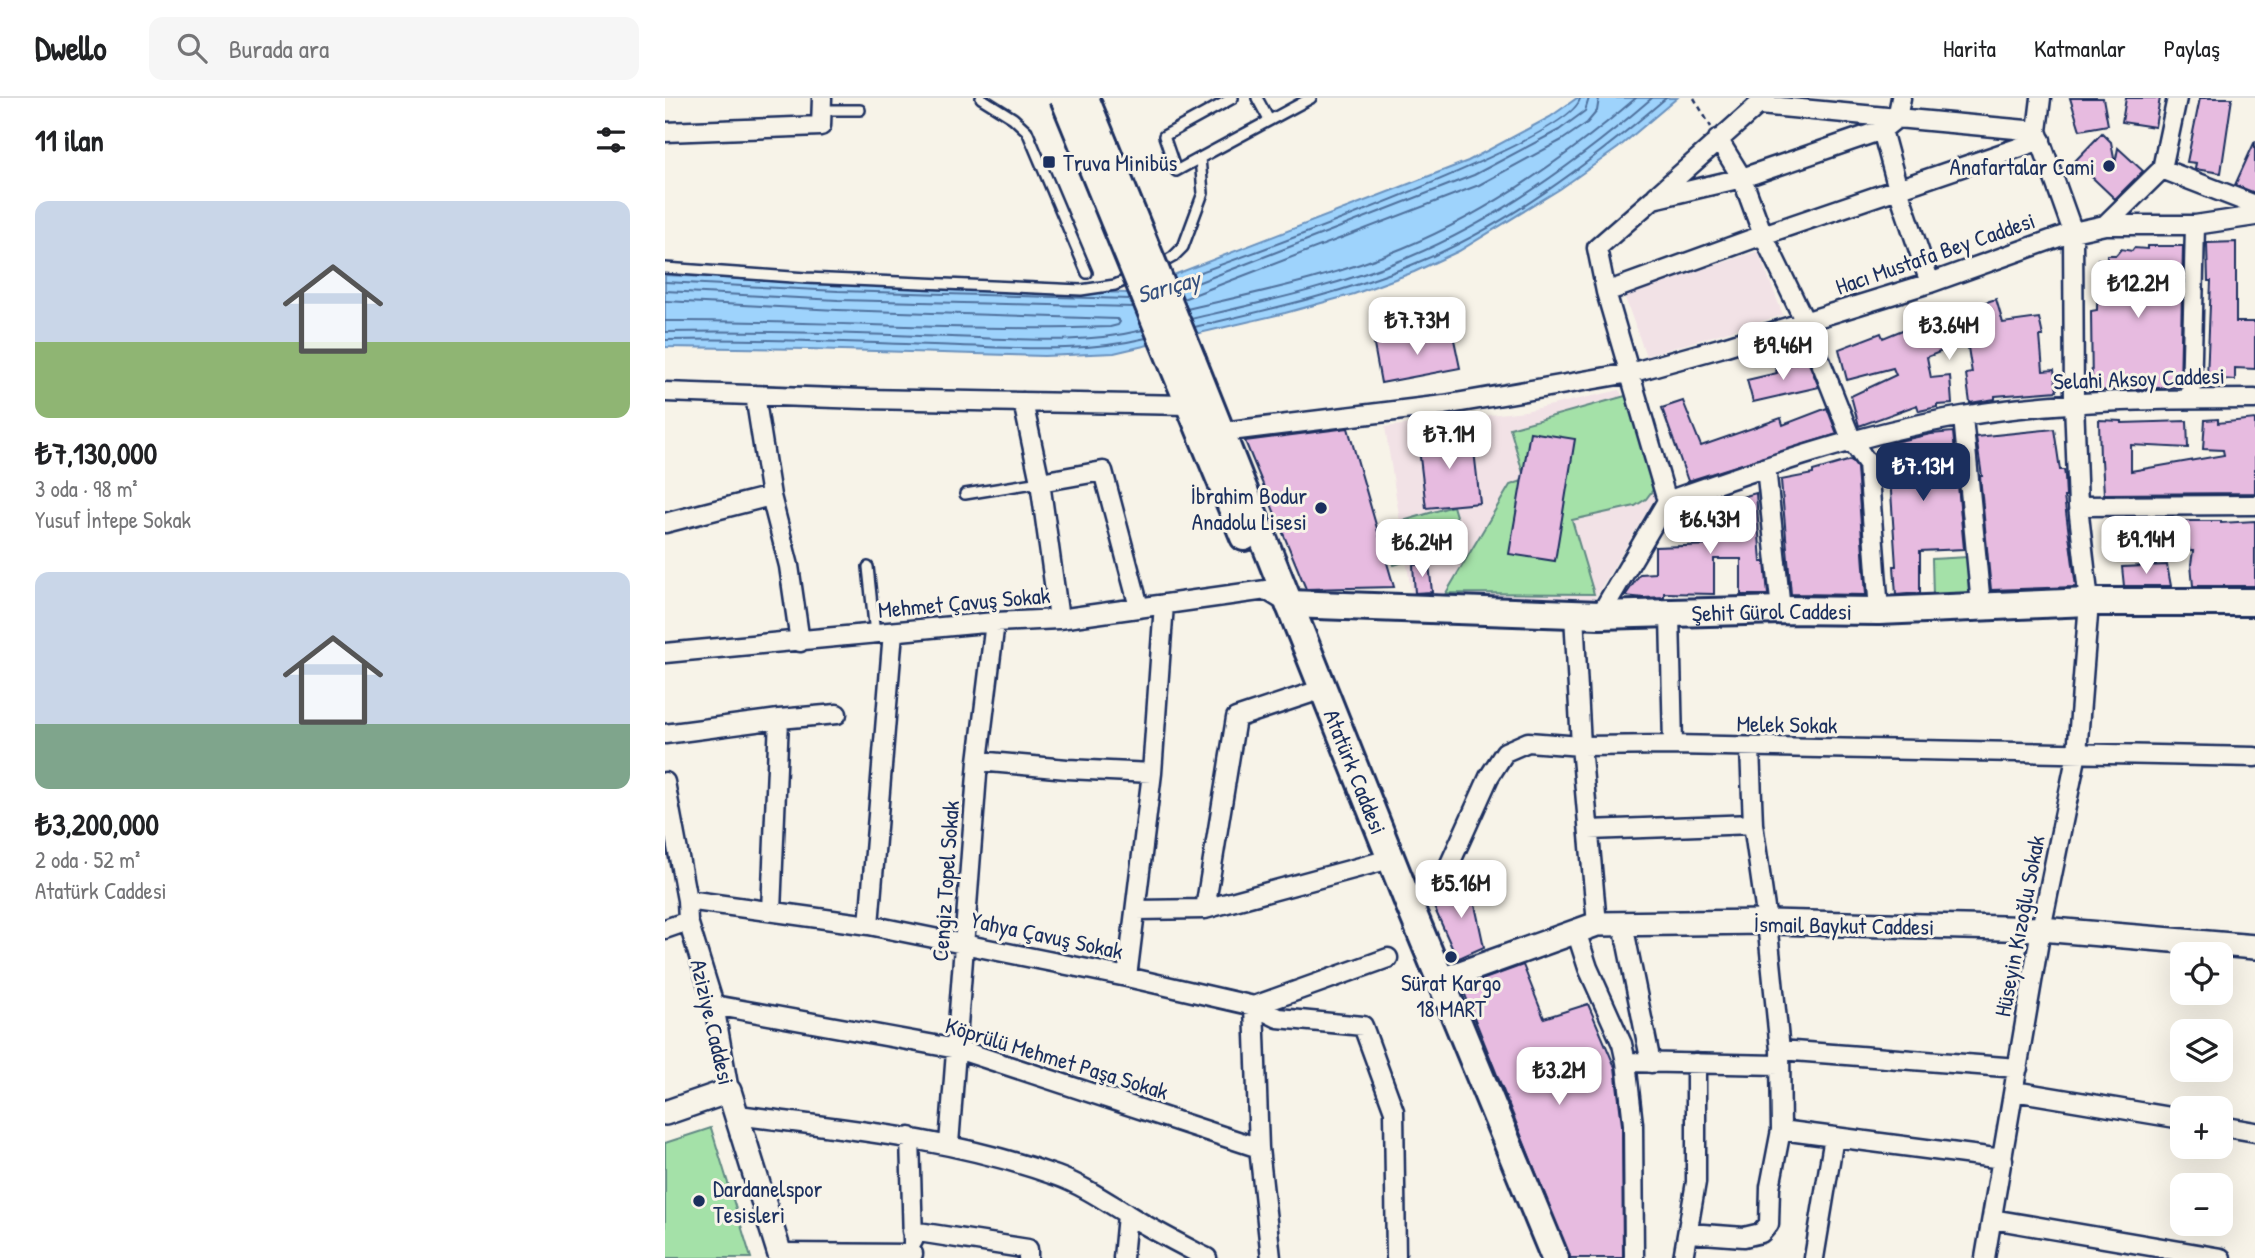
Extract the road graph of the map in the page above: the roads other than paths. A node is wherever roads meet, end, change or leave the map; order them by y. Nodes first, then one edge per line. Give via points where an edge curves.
1 (981, 98) edge
2 (1064, 98) edge
3 (1085, 98) edge
4 (1233, 98) edge
5 (1257, 98) edge
6 (1311, 98) edge
7 (1901, 98) edge
8 (2042, 98) edge
9 (2177, 98) edge
10 (1763, 101) edge
11 (822, 104) edge
12 (860, 110) dead end
13 (1897, 118) junction
14 (1269, 120) junction
15 (1882, 130) junction
16 (665, 132) edge
17 (2039, 135) junction
18 (1718, 139) junction
19 (1201, 158) junction
20 (2162, 169) junction
21 (1742, 178) junction
22 (1898, 189) junction
23 (1653, 199) junction
24 (2255, 205) edge
25 (2255, 216) edge
26 (2105, 225) junction
27 (2196, 225) junction
28 (2073, 232) junction
29 (1763, 235) junction
30 (665, 268) edge
31 (1087, 273) dead end
32 (1930, 283) junction
33 (1606, 292) junction
34 (1805, 322) junction
35 (1183, 364) junction
36 (1630, 373) junction
37 (665, 392) edge
38 (755, 395) junction
39 (2191, 399) junction
40 (2255, 399) edge
41 (1023, 402) junction
42 (2074, 402) junction
43 (1189, 405) junction
44 (1963, 416) junction
45 (1222, 432) junction
46 (1852, 441) junction
47 (1766, 467) junction
48 (1040, 482) junction
49 (965, 494) dead end
50 (771, 496) junction
51 (1667, 501) junction
52 (2255, 505) edge
53 (2078, 506) junction
54 (665, 523) edge
55 (869, 567) dead end
56 (1266, 590) junction
57 (2089, 602) junction
58 (2255, 602) edge
59 (1164, 604) junction
60 (1289, 604) junction
61 (1981, 605) junction
62 (1139, 607) junction
63 (1781, 610) junction
64 (1879, 611) junction
65 (1587, 615) junction
66 (1670, 615) junction
67 (1059, 619) junction
68 (995, 622) junction
69 (884, 633) junction
70 (800, 642) junction
71 (665, 653) edge
72 (1311, 693) junction
73 (837, 714) dead end
74 (779, 719) junction
75 (665, 734) edge
76 (1673, 745) junction
77 (1581, 746) junction
78 (1750, 748) junction
79 (2077, 753) junction
80 (2255, 757) edge
81 (978, 761) junction
82 (1153, 773) junction
83 (665, 782) edge
84 (1753, 824) junction
85 (1589, 830) junction
86 (1379, 862) junction
87 (687, 900) junction
88 (1409, 904) junction
89 (1205, 909) junction
90 (1136, 910) junction
91 (771, 911) junction
92 (688, 920) junction
93 (1767, 922) junction
94 (1623, 923) junction
95 (869, 925) junction
96 (1586, 927) junction
97 (665, 929) edge
98 (2041, 929) junction
99 (965, 943) junction
100 (2255, 947) edge
101 (1388, 958) dead end
102 (1127, 977) junction
103 (1441, 979) junction
104 (714, 1005) junction
105 (1254, 1006) junction
106 (957, 1049) junction
107 (1780, 1058) junction
108 (1626, 1062) junction
109 (1651, 1063) junction
110 (1696, 1063) junction
111 (2018, 1068) junction
112 (2014, 1091) junction
113 (722, 1093) junction
114 (665, 1113) edge
115 (737, 1115) junction
116 (2170, 1117) edge
117 (2233, 1128) edge
118 (1781, 1130) junction
119 (2255, 1132) edge
120 (910, 1137) junction
121 (1834, 1137) junction
122 (949, 1144) junction
123 (1259, 1148) junction
124 (2003, 1159) junction
125 (1127, 1215) junction
126 (1992, 1219) junction
127 (912, 1231) junction
128 (1689, 1233) junction
129 (777, 1256) edge
130 (913, 1256) edge
131 (1028, 1258) edge
132 (1123, 1258) edge
133 (1207, 1258) edge
134 (1271, 1258) edge
135 (1397, 1258) edge
136 (1537, 1258) edge
137 (1555, 1258) edge
138 (1634, 1258) edge
139 (1683, 1258) edge
140 (1814, 1258) edge
141 (1985, 1258) edge
142 (2221, 1258) edge

1 - 31 lane via 1027,131
2 - 35 main road, bridge
3 - 35 main road, bridge
4 - 19 lane via 1164,136 1176,171
5 - 14 lane
6 - 14 lane
7 - 13 street
8 - 17 street
9 - 20 street
10 - 13 street
10 - 18 street
11 - 12 lane
11 - 16 street via 821,125
13 - 15 street
13 - 17 street
14 - 19 lane
15 - 21 street
15 - 22 street
17 - 22 street
17 - 28 street, Hüseyin Kızoğlu Sokak
18 - 21 street
18 - 23 street
19 - 30 lane via 1203,193 1183,247 1161,264 1115,285 1081,290
20 - 24 street
20 - 26 street
21 - 23 street
21 - 29 street
22 - 29 street
22 - 32 street
23 - 33 street via 1597,248
25 - 27 street, Hacı Mustafa Bey Caddesi
26 - 27 street, Hacı Mustafa Bey Caddesi
26 - 28 street, Hacı Mustafa Bey Caddesi
27 - 39 street
28 - 32 street, Hacı Mustafa Bey Caddesi
28 - 42 street, Hüseyin Kızoğlu Sokak
29 - 33 street
29 - 34 street
32 - 34 street, Hacı Mustafa Bey Caddesi
33 - 36 street
34 - 36 street, Hacı Mustafa Bey Caddesi
34 - 46 street
35 - 43 main road, Atatürk Caddesi
35 - 45 main road, Atatürk Caddesi
36 - 45 street, Hacı Mustafa Bey Caddesi via 1444,405
36 - 51 street
37 - 38 street
38 - 41 street
38 - 50 street
39 - 40 street, Selahi Aksoy Caddesi
39 - 42 street, Selahi Aksoy Caddesi
41 - 43 street
41 - 48 street
42 - 44 street, Selahi Aksoy Caddesi
42 - 53 street, Hüseyin Kızoğlu Sokak
43 - 56 main road, Atatürk Caddesi
44 - 46 street, Selahi Aksoy Caddesi
44 - 61 street
45 - 60 main road, Atatürk Caddesi
46 - 47 street, Selahi Aksoy Caddesi
46 - 64 street via 1868,464
47 - 51 street, Selahi Aksoy Caddesi
47 - 63 street
48 - 49 lane
48 - 62 street via 1103,471
48 - 67 street
50 - 54 street
50 - 70 street via 789,566
51 - 65 street
52 - 53 street
53 - 57 street, Hüseyin Kızoğlu Sokak
55 - 69 lane
56 - 59 street, Mehmet Çavuş Sokak
56 - 60 street
56 - 72 main road, Atatürk Caddesi
57 - 58 main road, Şehit Gürol Caddesi
57 - 61 main road, Şehit Gürol Caddesi
57 - 79 street, Hüseyin Kızoğlu Sokak
59 - 62 street, Mehmet Çavuş Sokak
59 - 82 street
60 - 65 main road, Şehit Gürol Caddesi
60 - 88 main road, Atatürk Caddesi
61 - 64 main road, Şehit Gürol Caddesi
62 - 67 street, Mehmet Çavuş Sokak
63 - 64 main road, Şehit Gürol Caddesi
63 - 66 main road, Şehit Gürol Caddesi
65 - 66 main road, Şehit Gürol Caddesi
65 - 77 street
66 - 76 street
67 - 68 street, Mehmet Çavuş Sokak
68 - 69 street, Mehmet Çavuş Sokak
68 - 81 street, Cengiz Topel Sokak
69 - 70 street, Mehmet Çavuş Sokak
69 - 95 street
70 - 71 street, Mehmet Çavuş Sokak
72 - 86 main road, Atatürk Caddesi
72 - 89 street via 1236,718
73 - 74 street
74 - 75 street
74 - 91 street
76 - 77 street, Melek Sokak
76 - 78 street, Melek Sokak
77 - 85 street
77 - 88 street, Melek Sokak via 1528,742 1505,752 1439,887
78 - 79 street, Melek Sokak
78 - 84 street
79 - 80 street, Melek Sokak
79 - 98 street, Hüseyin Kızoğlu Sokak
81 - 82 street
81 - 99 street, Cengiz Topel Sokak
82 - 90 street
83 - 87 street, Aziziye Caddesi
84 - 85 street
84 - 93 street
85 - 96 street
86 - 89 street
86 - 136 main road, Atatürk Caddesi
87 - 91 street, Yahya Çavuş Sokak
87 - 92 street, Aziziye Caddesi
88 - 103 main road, Atatürk Caddesi
89 - 90 street
90 - 102 street
91 - 95 street, Yahya Çavuş Sokak
92 - 97 street
92 - 104 street, Aziziye Caddesi
93 - 94 street, İsmail Baykut Caddesi
93 - 98 street, İsmail Baykut Caddesi
93 - 107 street
94 - 96 street, İsmail Baykut Caddesi
94 - 109 street
95 - 99 street, Yahya Çavuş Sokak
96 - 103 street, İsmail Baykut Caddesi
96 - 108 street via 1588,968
98 - 100 street, İsmail Baykut Caddesi
98 - 111 street, Hüseyin Kızoğlu Sokak
99 - 102 street, Yahya Çavuş Sokak
99 - 106 street, Cengiz Topel Sokak
101 - 105 street
102 - 105 street, Yahya Çavuş Sokak
103 - 137 main road, Atatürk Caddesi
104 - 106 street, Köprülü Mehmet Paşa Sokak
104 - 113 street, Aziziye Caddesi
105 - 123 street
105 - 135 street, Yahya Çavuş Sokak via 1278,1018 1363,1026 1394,1111
106 - 122 street, Cengiz Topel Sokak
106 - 123 street, Köprülü Mehmet Paşa Sokak
107 - 110 street
107 - 111 street
107 - 118 street
108 - 109 street
108 - 138 street via 1633,1124
109 - 110 street
110 - 128 street via 1696,1182
111 - 112 street, Hüseyin Kızoğlu Sokak
112 - 116 street
112 - 124 street, Hüseyin Kızoğlu Sokak
113 - 114 street
113 - 115 street, Aziziye Caddesi
113 - 129 street, Aziziye Caddesi
115 - 120 street
115 - 129 street, Aziziye Caddesi
117 - 119 street
118 - 121 street
118 - 128 street via 1770,1187 1769,1224 1761,1233 1744,1237
120 - 122 street
120 - 127 street
121 - 124 street
121 - 140 street
122 - 125 street via 1058,1176
123 - 134 street
124 - 126 street, Hüseyin Kızoğlu Sokak
125 - 132 street
125 - 133 street
126 - 141 street, Hüseyin Kızoğlu Sokak
126 - 142 street
127 - 130 street
127 - 131 street via 1028,1250
128 - 139 street
129 - 130 street

